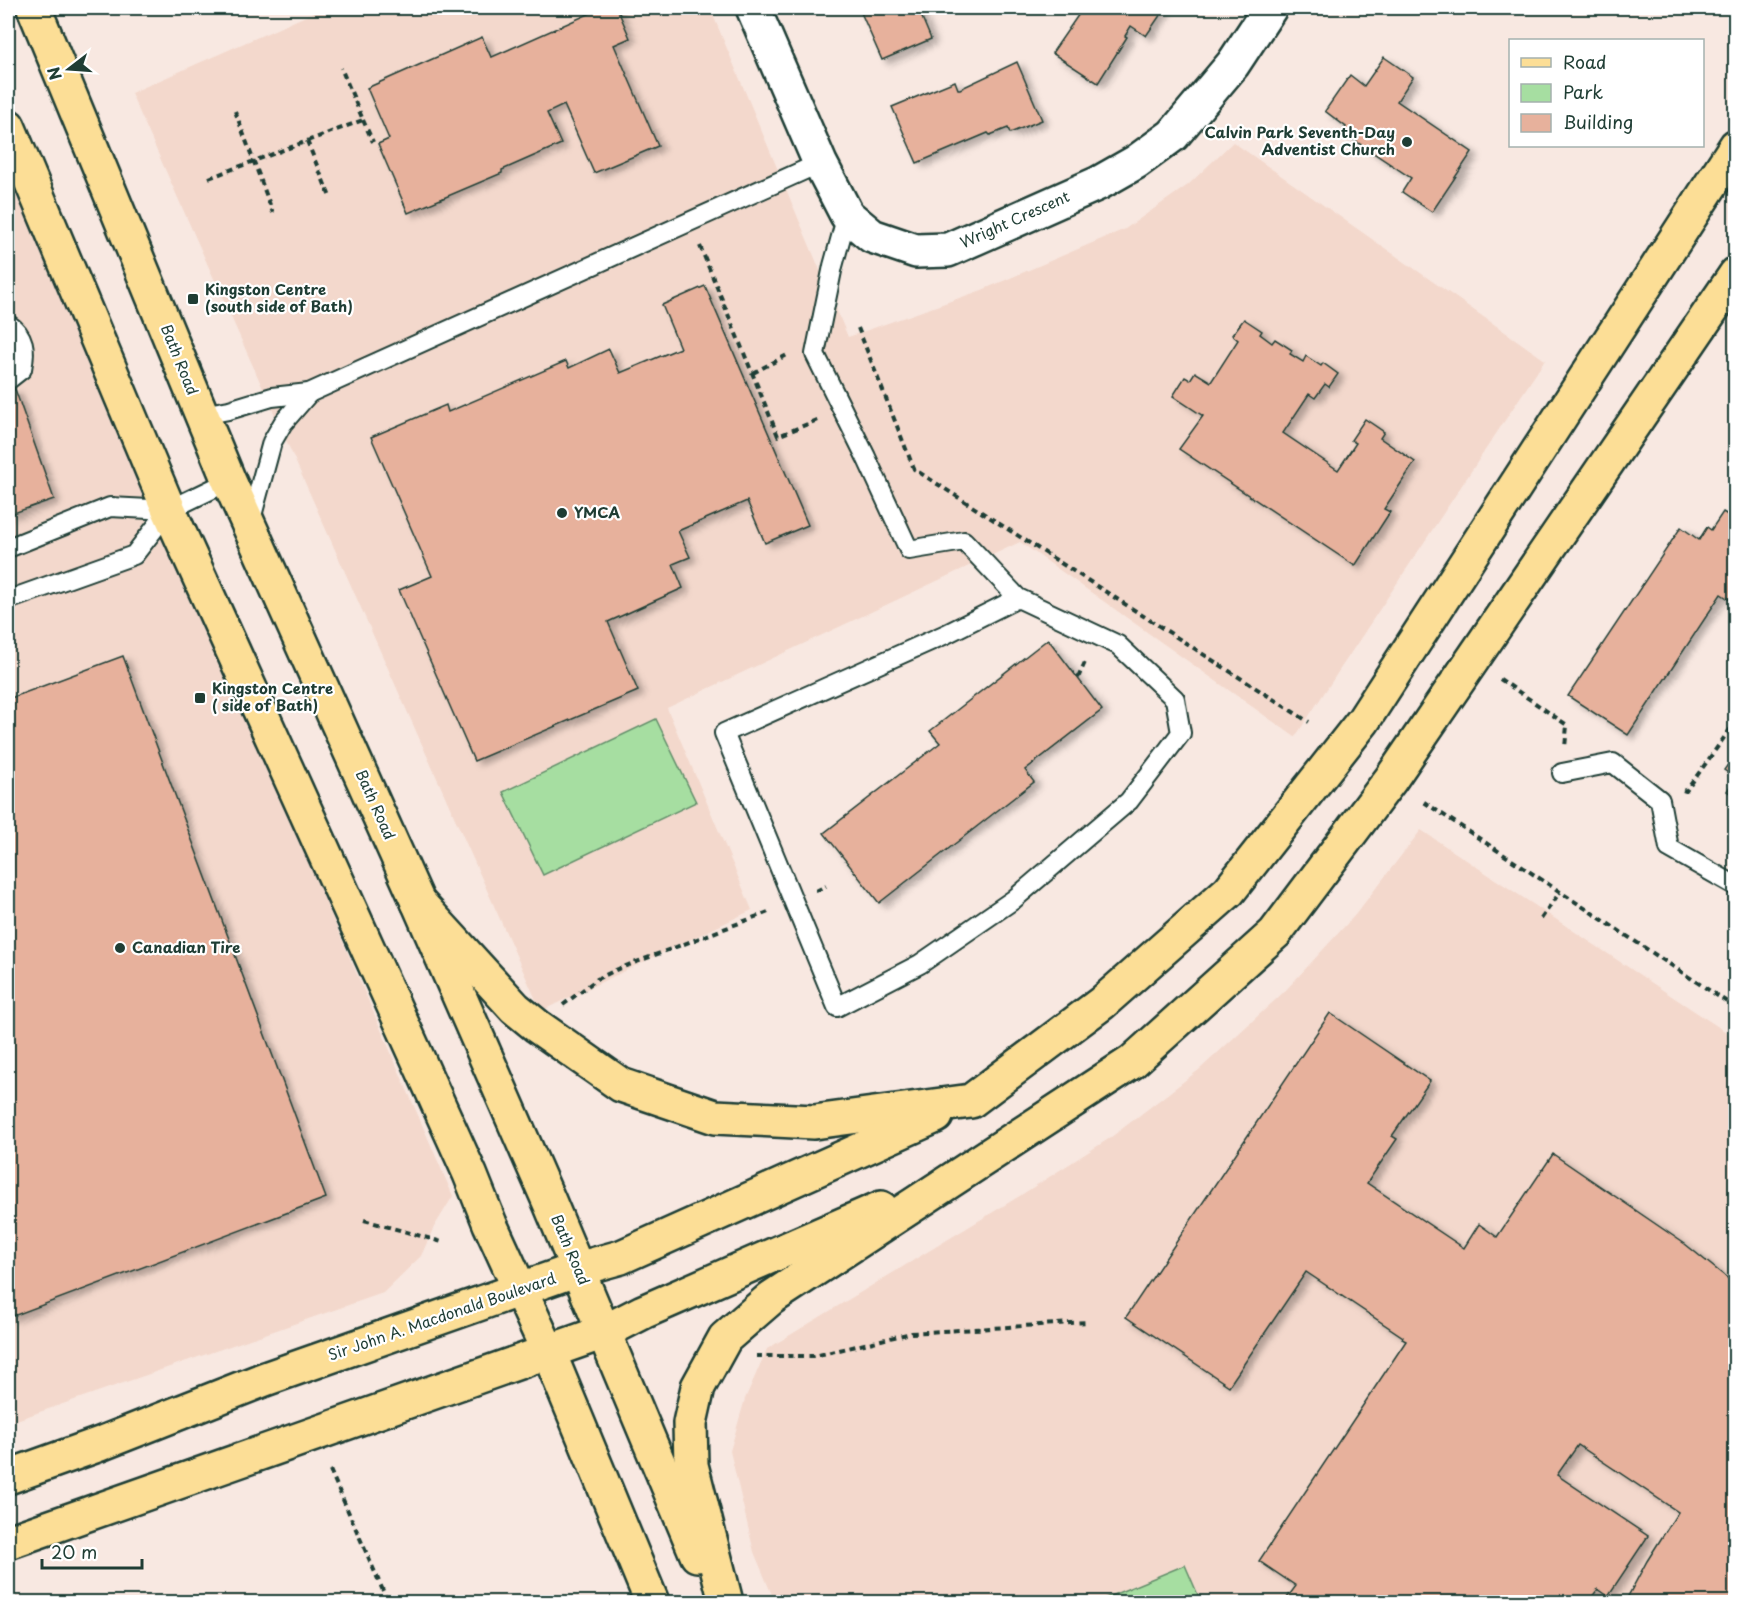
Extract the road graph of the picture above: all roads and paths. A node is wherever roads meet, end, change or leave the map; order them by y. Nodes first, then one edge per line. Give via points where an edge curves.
1 (34, 8) edge
2 (753, 8) edge
3 (1270, 8) edge
4 (341, 68) dead end
5 (235, 111) dead end
6 (363, 120) junction
7 (8, 126) edge
8 (308, 141) junction
9 (374, 142) dead end
10 (1736, 146) edge
11 (253, 161) junction
12 (820, 163) junction
13 (209, 178) dead end
14 (330, 197) dead end
15 (273, 213) dead end
16 (847, 215) junction
17 (691, 222) junction
18 (1736, 274) edge
19 (8, 324) edge
20 (858, 328) dead end
21 (817, 339) junction
22 (753, 373) junction
23 (8, 380) edge
24 (309, 393) junction
25 (842, 410) junction
26 (202, 415) junction
27 (229, 481) junction
28 (169, 510) junction
29 (249, 526) junction
30 (8, 548) edge
31 (1018, 598) junction
32 (8, 600) edge
33 (1500, 679) dead end
34 (1736, 721) edge
35 (1309, 722) dead end
36 (1562, 773) joint
37 (1660, 800) junction
38 (1424, 802) dead end
39 (826, 886) dead end
40 (1736, 886) edge
41 (1560, 892) junction
42 (793, 902) junction
43 (418, 903) junction
44 (1541, 919) dead end
45 (1736, 1008) edge
46 (558, 1010) dead end
47 (971, 1101) junction
48 (968, 1170) junction
49 (364, 1220) dead end
50 (442, 1242) dead end
51 (578, 1269) junction
52 (521, 1289) junction
53 (1088, 1322) dead end
54 (604, 1332) junction
55 (549, 1353) junction
56 (756, 1356) dead end
57 (330, 1470) dead end
58 (8, 1477) edge
59 (8, 1542) edge
60 (388, 1602) edge
61 (652, 1602) edge
62 (717, 1602) edge
63 (726, 1602) edge

1 - 26 main road, Bath Road
2 - 12 street, Wright Crescent
3 - 16 street, Wright Crescent via 1233,64 1173,135 1099,183 948,250 916,251 872,236
4 - 6 path
5 - 11 path
6 - 8 path
6 - 9 path
7 - 28 main road
8 - 11 path
8 - 14 path
10 - 47 main road, Sir John A. Macdonald Boulevard via 1362,721 1229,891 1102,1003
11 - 13 path
11 - 15 path
12 - 16 street, Wright Crescent
12 - 17 lane
16 - 21 lane
17 - 22 path
17 - 24 lane
18 - 48 main road via 1391,779 1275,933 1132,1062
19 - 23 lane via 17,330 24,357 22,369
20 - 35 path via 914,469
21 - 22 path
21 - 25 lane via 814,354
22 - 25 path via 778,436
24 - 26 lane via 272,397
24 - 29 lane via 283,423 273,442
25 - 31 lane via 909,550 964,541
26 - 27 main road, Bath Road
27 - 28 lane
27 - 29 main road, Bath Road
28 - 30 lane via 110,507
28 - 32 lane via 134,555
28 - 52 main road
29 - 43 main road, Bath Road
31 - 42 lane via 724,733
31 - 42 lane via 1118,645 1176,699 1181,733 1129,801 1013,900 920,964 837,1007
33 - 36 path via 1567,724
34 - 37 path via 1686,791 1672,782
36 - 37 lane via 1613,763
37 - 40 lane via 1669,848
38 - 41 path
39 - 42 path
41 - 44 path
41 - 45 path
42 - 46 path via 618,969 597,979
43 - 47 main road via 515,1008 621,1085 715,1117 814,1122
43 - 51 main road, Bath Road
47 - 51 main road, Sir John A. Macdonald Boulevard via 621,1257
48 - 54 main road
48 - 63 main road via 771,1298 725,1338 698,1386 690,1424 692,1465
49 - 50 path
51 - 52 main road, Sir John A. Macdonald Boulevard
51 - 54 main road, Bath Road
52 - 55 main road
52 - 58 main road, Sir John A. Macdonald Boulevard via 265,1379
53 - 56 path via 911,1334 814,1356
54 - 55 main road
54 - 62 main road, Bath Road
55 - 59 main road
55 - 61 main road
57 - 60 path

